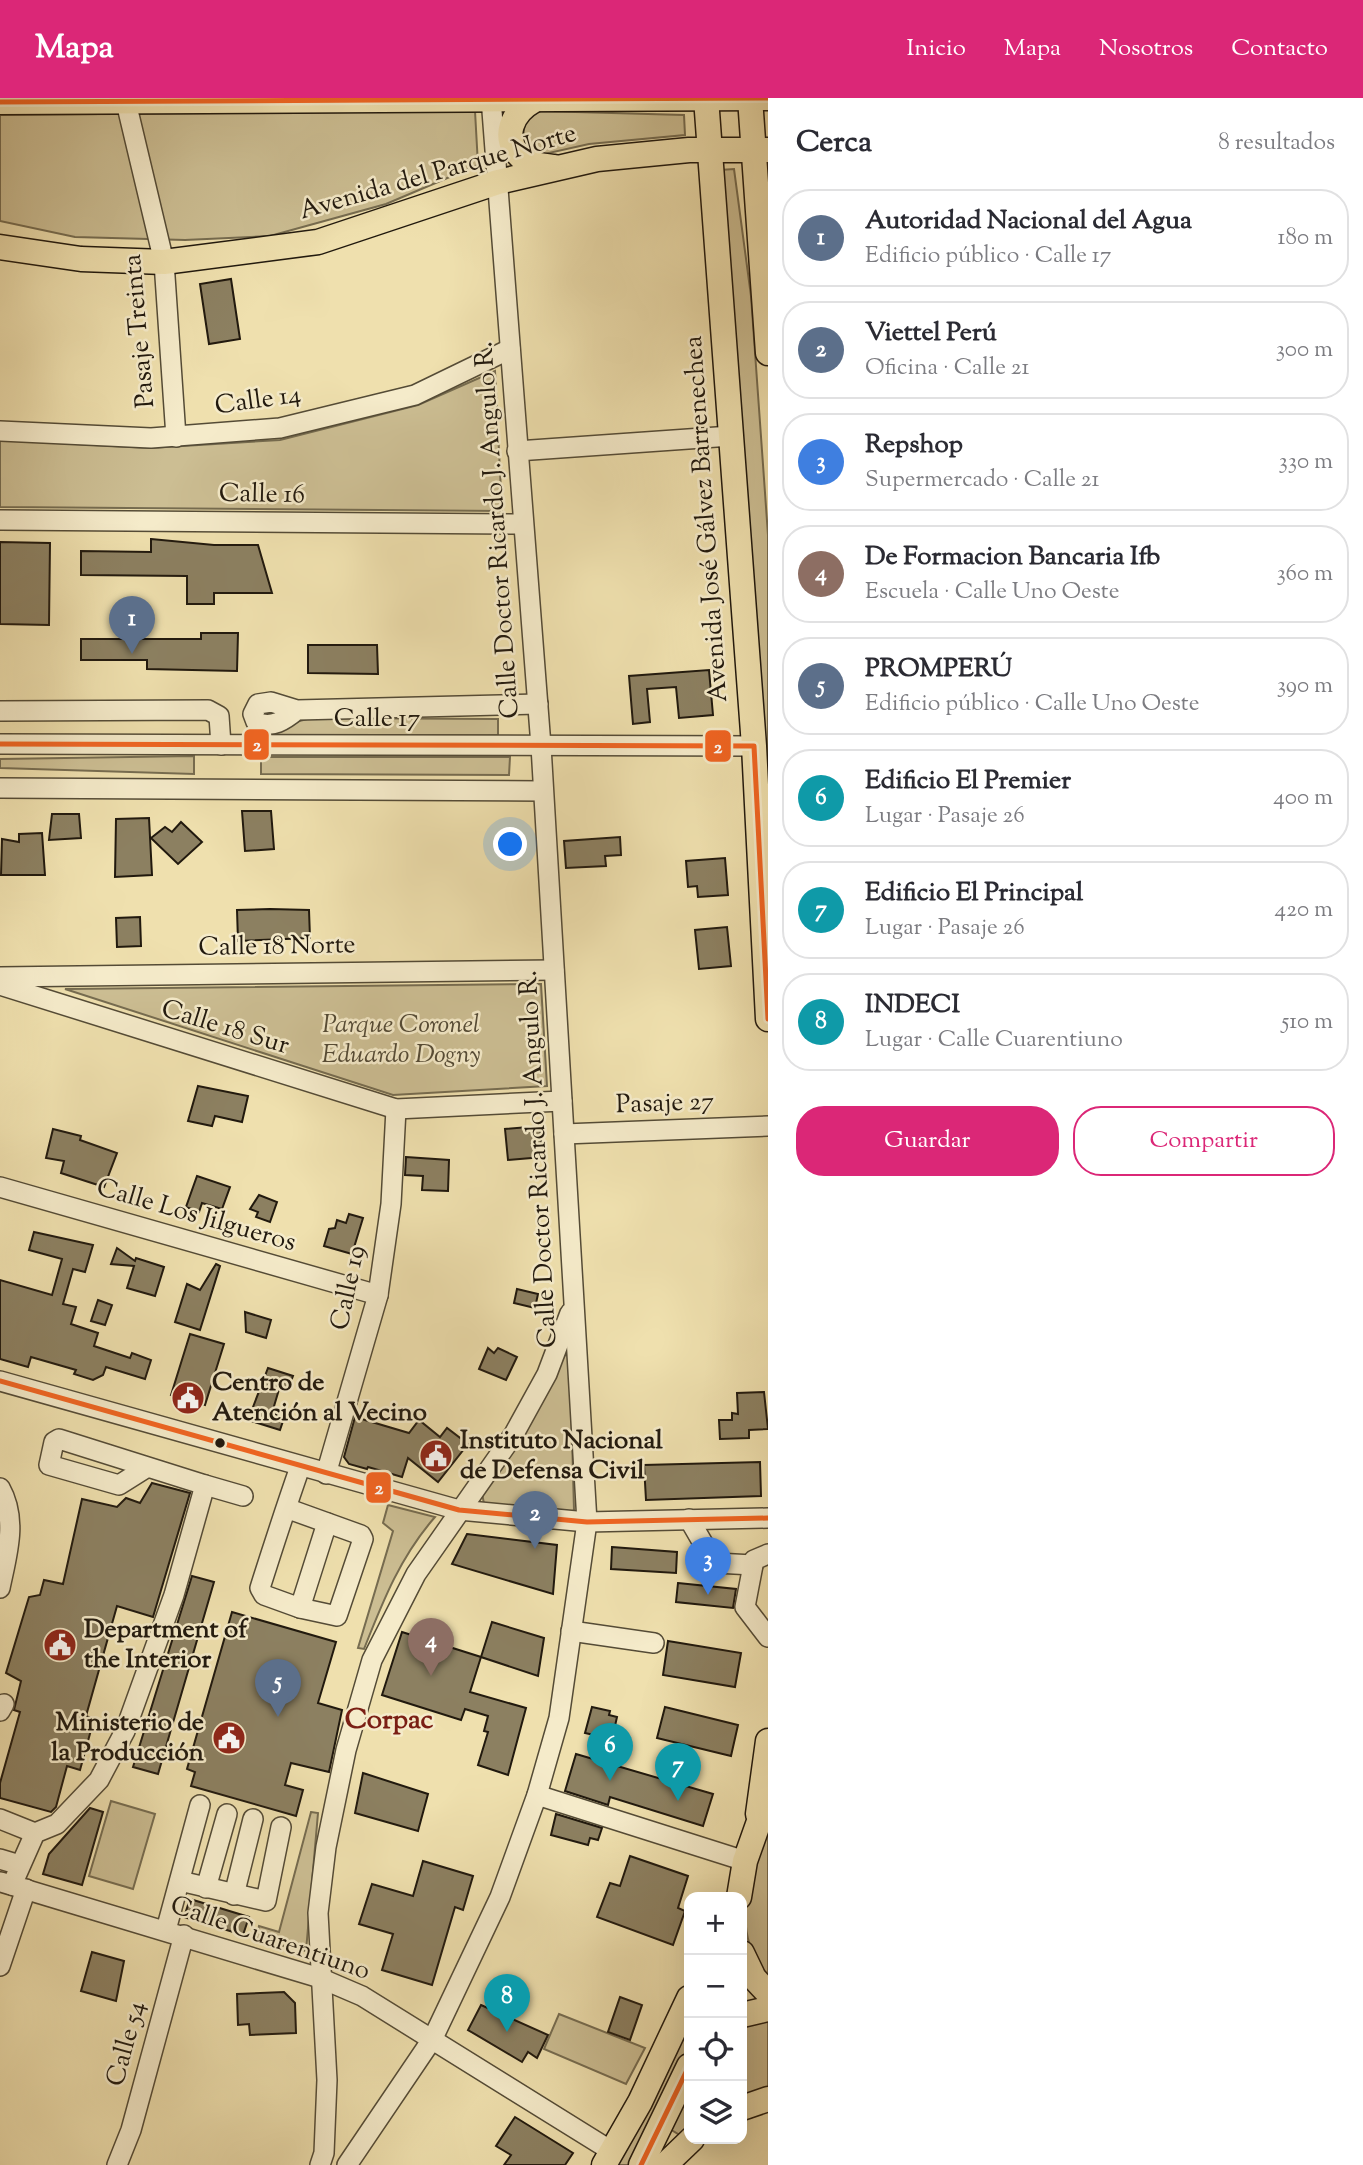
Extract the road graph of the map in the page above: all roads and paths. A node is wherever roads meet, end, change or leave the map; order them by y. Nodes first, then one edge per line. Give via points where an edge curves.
1 (750, 98) edge
2 (492, 99) edge
3 (665, 99) edge
4 (706, 99) edge
5 (768, 99) edge
6 (125, 100) edge
7 (533, 101) junction
8 (0, 102) edge
9 (761, 150) edge
10 (709, 151) junction
11 (558, 168) junction
12 (498, 182) junction
13 (762, 183) edge
14 (763, 216) edge
15 (0, 247) edge
16 (164, 262) junction
17 (510, 349) junction
18 (768, 354) edge
19 (0, 431) edge
20 (731, 436) junction
21 (176, 437) junction
22 (517, 451) junction
23 (0, 520) edge
24 (523, 524) junction
25 (538, 704) junction
26 (297, 710) dead end
27 (0, 711) edge
28 (0, 744) edge
29 (221, 745) junction
30 (541, 746) junction
31 (754, 746) junction
32 (0, 788) edge
33 (543, 791) junction
34 (554, 970) junction
35 (0, 977) edge
36 (0, 985) edge
37 (768, 1016) edge
38 (562, 1101) junction
39 (396, 1109) junction
40 (768, 1126) edge
41 (564, 1133) junction
42 (2, 1193) edge
43 (378, 1295) junction
44 (574, 1302) junction
45 (0, 1381) edge
46 (300, 1466) junction
47 (146, 1468) junction
48 (326, 1474) junction
49 (205, 1485) junction
50 (0, 1488) edge
51 (243, 1496) dead end
52 (286, 1508) junction
53 (459, 1510) junction
54 (768, 1518) edge
55 (689, 1519) junction
56 (587, 1522) junction
57 (327, 1523) junction
58 (761, 1559) edge
59 (0, 1588) edge
60 (300, 1608) junction
61 (572, 1631) junction
62 (768, 1637) edge
63 (654, 1643) dead end
64 (768, 1741) edge
65 (539, 1790) junction
66 (762, 1801) edge
67 (200, 1805) dead end
68 (227, 1814) dead end
69 (0, 1819) edge
70 (253, 1819) dead end
71 (281, 1827) dead end
72 (35, 1833) junction
73 (0, 1858) edge
74 (20, 1865) junction
75 (742, 1876) edge
76 (180, 1881) junction
77 (13, 1885) edge
78 (206, 1888) junction
79 (234, 1895) junction
80 (175, 1933) junction
81 (743, 1955) edge
82 (0, 1966) edge
83 (320, 1978) junction
84 (768, 1993) edge
85 (684, 2008) edge
86 (768, 2009) edge
87 (747, 2014) edge
88 (433, 2038) junction
89 (684, 2076) edge
90 (768, 2099) edge
91 (747, 2106) edge
92 (687, 2144) edge
93 (608, 2158) edge
94 (117, 2165) edge
95 (320, 2165) edge
96 (347, 2165) edge
97 (641, 2165) edge
98 (665, 2165) edge

1 - 4 main road, Avenida del Parque Norte
1 - 5 main road, Avenida del Parque Norte
1 - 9 main road
2 - 6 main road, Avenida del Parque Norte
2 - 7 main road, Avenida del Parque Norte
2 - 12 street, Calle Doctor Ricardo J. Angulo R.
3 - 4 main road, Avenida del Parque Norte
3 - 7 main road, Avenida del Parque Norte
4 - 10 main road, Avenida José Gálvez Barrenechea
6 - 8 main road, Avenida del Parque Norte
6 - 16 street, Pasaje Treinta
7 - 11 main road via 512,121 512,145 521,158
9 - 10 main road, Avenida del Parque Norte
9 - 13 main road
10 - 11 main road, Avenida del Parque Norte via 597,159
10 - 20 main road, Avenida José Gálvez Barrenechea
11 - 12 main road, Avenida del Parque Norte
12 - 16 main road, Avenida del Parque Norte via 318,242
12 - 17 street, Calle Doctor Ricardo J. Angulo R.
13 - 14 main road
14 - 18 main road
15 - 16 main road, Avenida del Parque Norte via 81,259
16 - 21 street, Pasaje Treinta
17 - 21 street, Calle 14 via 415,395 280,428
17 - 22 street, Calle Doctor Ricardo J. Angulo R.
19 - 21 street, Calle 14
20 - 22 street
20 - 31 main road, Avenida José Gálvez Barrenechea
22 - 24 street, Calle Doctor Ricardo J. Angulo R.
23 - 24 street, Calle 16
24 - 25 street, Calle Doctor Ricardo J. Angulo R.
25 - 26 street
25 - 30 street, Calle Doctor Ricardo J. Angulo R.
27 - 29 street via 208,710 219,716
28 - 29 street, Calle 17
29 - 30 street, Calle 17
30 - 31 street, Calle 17
30 - 33 street, Calle Doctor Ricardo J. Angulo R.
31 - 37 main road, Avenida José Gálvez Barrenechea
32 - 33 street
33 - 34 street, Calle Doctor Ricardo J. Angulo R.
34 - 35 street, Calle 18 Norte
34 - 38 street, Calle Doctor Ricardo J. Angulo R.
36 - 39 street, Calle 18 Sur
38 - 39 street, Calle 18 Sur
38 - 41 street, Calle Doctor Ricardo J. Angulo R.
39 - 43 street, Calle 19 via 391,1204
40 - 41 street, Pasaje 27
41 - 44 street, Calle Doctor Ricardo J. Angulo R.
42 - 43 street, Calle Los Jilgueros
43 - 48 street, Calle 19
44 - 53 street via 558,1351 514,1434
44 - 56 street, Calle Doctor Ricardo J. Angulo R.
45 - 46 street
46 - 48 street
46 - 52 street
47 - 47 street via 119,1485 49,1465 56,1439
47 - 49 street
48 - 53 street
49 - 51 street
49 - 72 street via 174,1595 125,1731 99,1780 57,1824
50 - 59 street via 11,1535
52 - 57 street
52 - 60 street via 260,1588 264,1595
53 - 56 street
53 - 83 street via 416,1574 372,1660 346,1750 326,1847 318,1913
54 - 55 street
55 - 56 street
55 - 58 street via 716,1563
56 - 61 street, Calle Doctor Ricardo J. Angulo R.
57 - 60 street
57 - 60 street via 363,1539 337,1616
58 - 62 street via 746,1610
61 - 63 street
61 - 65 street, Calle Doctor Ricardo J. Angulo R. via 559,1718
64 - 66 main road
65 - 75 street
65 - 88 street, Calle Doctor Ricardo J. Angulo R. via 500,1897
66 - 75 main road
67 - 76 street, Calle 54
68 - 78 street
69 - 72 street
70 - 79 street
71 - 79 street via 268,1899 262,1902
72 - 74 street
73 - 74 street
74 - 77 street
76 - 78 street
76 - 80 street, Calle 54
77 - 80 street, Calle Cuarentiuno
77 - 82 street
78 - 79 street
80 - 83 street, Calle Cuarentiuno
80 - 94 street, Calle 54 via 131,2130
81 - 84 main road
83 - 88 street, Calle Cuarentiuno via 362,1996
83 - 95 street via 327,2080
85 - 93 main road
86 - 87 main road
88 - 93 street, Calle Cuarentiuno
88 - 96 street, Calle Doctor Ricardo J. Angulo R.
89 - 97 main road
90 - 91 main road
92 - 98 main road

